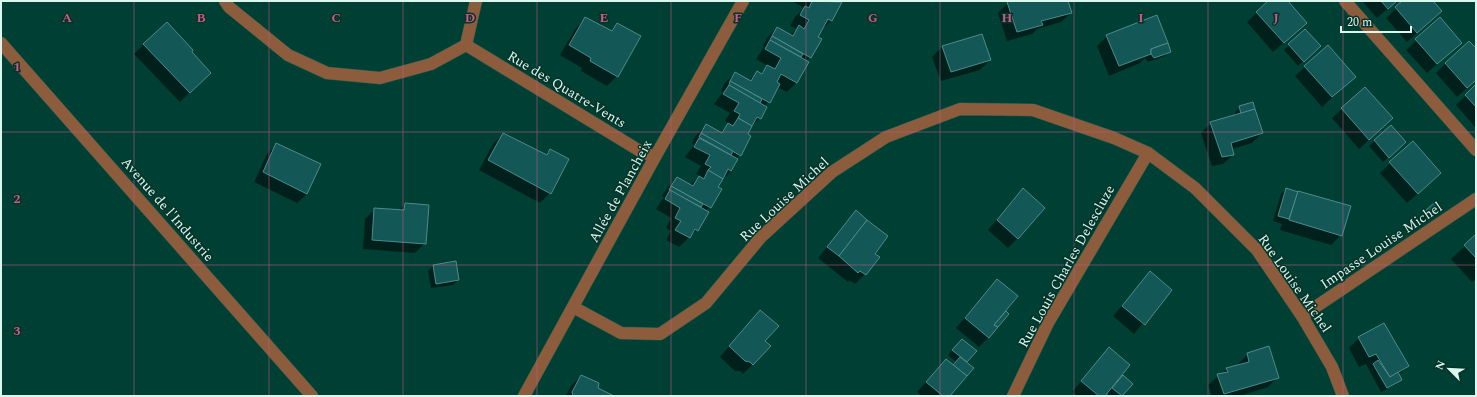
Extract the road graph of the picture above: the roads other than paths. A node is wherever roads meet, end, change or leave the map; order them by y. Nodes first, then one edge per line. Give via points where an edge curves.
1 (225, 1) edge
2 (476, 1) edge
3 (743, 1) edge
4 (1345, 1) edge
5 (1, 42) edge
6 (466, 46) junction
7 (1476, 150) edge
8 (1148, 153) junction
9 (655, 157) junction
10 (1476, 199) edge
11 (573, 307) junction
12 (1302, 316) junction
13 (312, 396) edge
14 (524, 396) edge
15 (1013, 396) edge
16 (1343, 396) edge

1 - 6 street via 288,55 327,73 380,78 431,64
2 - 6 street
3 - 9 street, Allée de Plancheix
4 - 7 street
5 - 13 street, Avenue de l'Industrie
6 - 9 street, Rue des Quatre-Vents via 640,151
8 - 11 street, Rue Louise Michel via 1114,138 1033,110 960,109 886,137 832,172 761,237 706,303 660,334 620,333
8 - 12 street, Rue Louise Michel via 1195,188 1257,250
8 - 15 street, Rue Louis Charles Delescluze via 1048,323
9 - 11 street, Allée de Plancheix
10 - 12 street, Impasse Louise Michel
11 - 14 street, Allée de Plancheix
12 - 16 street, Rue Louise Michel via 1332,367

